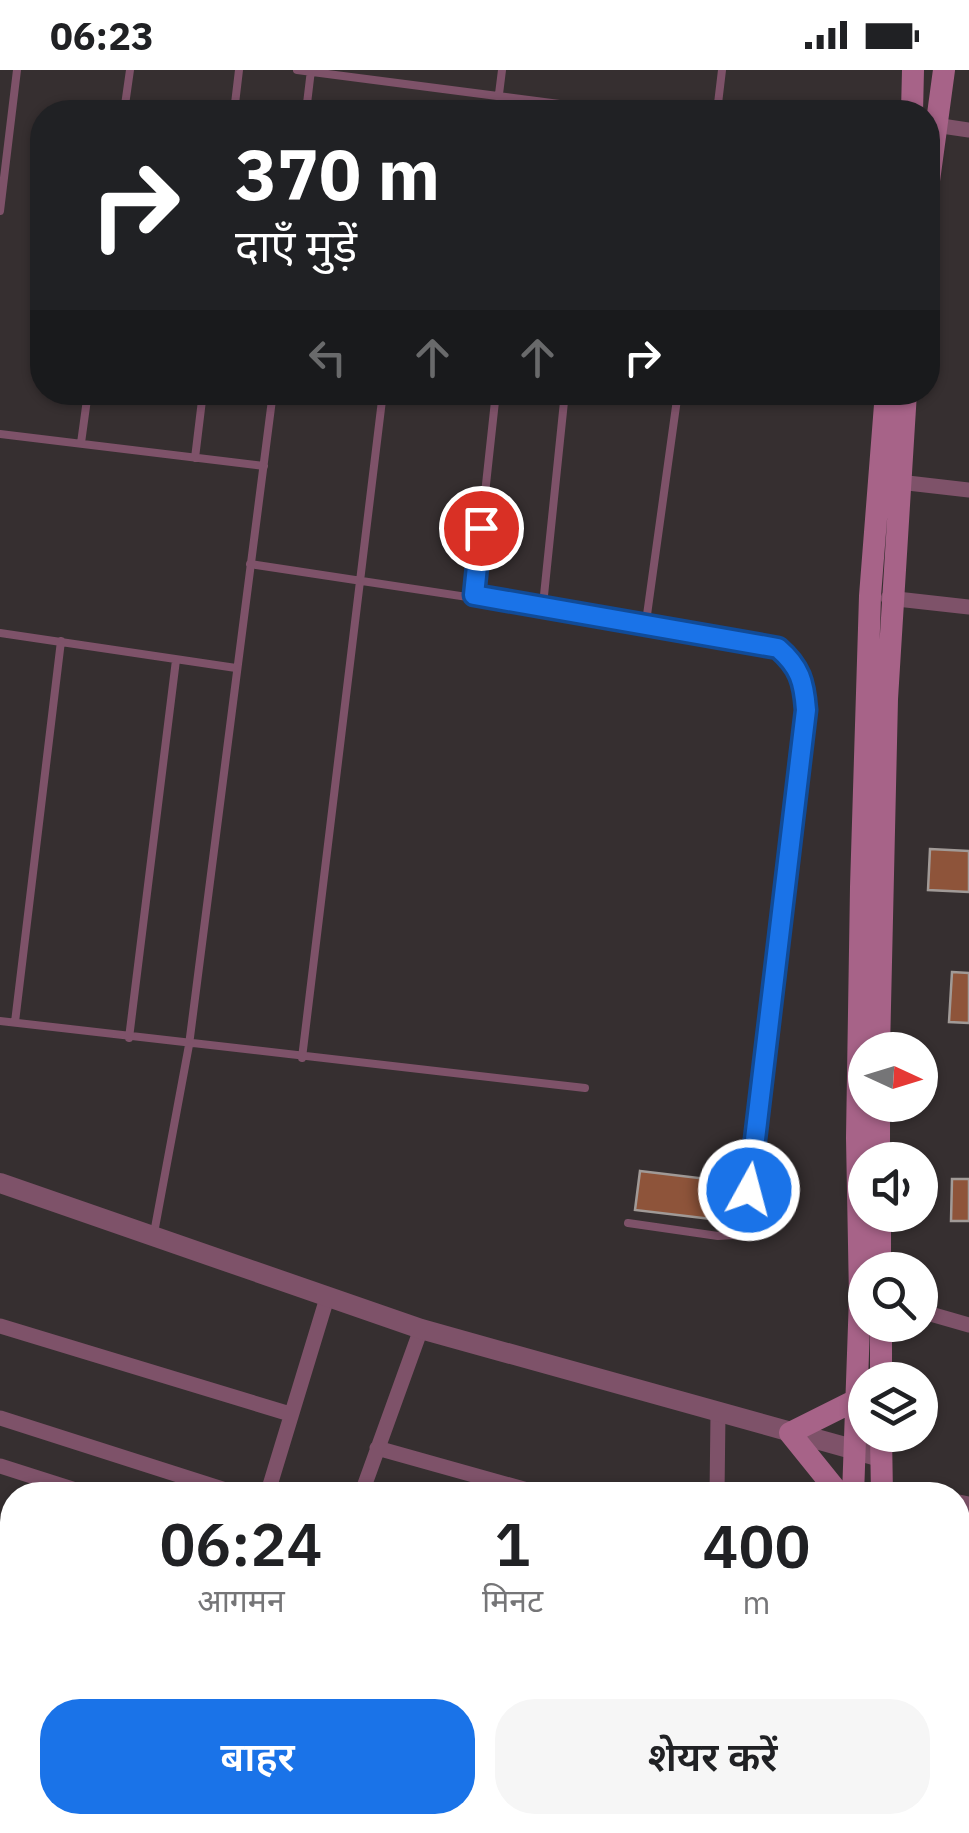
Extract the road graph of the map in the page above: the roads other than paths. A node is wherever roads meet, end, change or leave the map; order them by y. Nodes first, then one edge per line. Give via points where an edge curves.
1 (17, 70) edge
2 (130, 70) edge
3 (239, 70) edge
4 (297, 70) edge
5 (502, 70) edge
6 (722, 70) edge
7 (913, 70) edge
8 (944, 70) edge
9 (311, 71) edge
10 (378, 75) edge
11 (499, 94) junction
12 (126, 100) edge
13 (235, 100) edge
14 (307, 100) edge
15 (540, 100) edge
16 (718, 100) edge
17 (912, 100) edge
18 (939, 100) edge
19 (940, 127) edge
20 (969, 130) edge
21 (0, 211) edge
22 (86, 405) edge
23 (201, 405) edge
24 (271, 405) edge
25 (382, 405) edge
26 (495, 405) edge
27 (564, 405) edge
28 (676, 405) edge
29 (885, 405) edge
30 (905, 405) edge
31 (0, 434) edge
32 (81, 443) junction
33 (195, 458) junction
34 (264, 466) junction
35 (898, 482) junction
36 (969, 490) edge
37 (250, 564) junction
38 (362, 578) junction
39 (474, 595) junction
40 (870, 596) junction
41 (894, 598) junction
42 (544, 606) junction
43 (969, 606) edge
44 (646, 622) junction
45 (0, 633) edge
46 (61, 641) junction
47 (176, 660) junction
48 (236, 668) junction
49 (0, 1020) edge
50 (15, 1022) junction
51 (879, 1032) edge
52 (129, 1038) junction
53 (189, 1045) junction
54 (302, 1058) junction
55 (585, 1088) dead end
56 (0, 1183) edge
57 (628, 1223) dead end
58 (154, 1238) junction
59 (327, 1298) junction
60 (938, 1316) edge
61 (969, 1325) edge
62 (0, 1326) edge
63 (420, 1330) junction
64 (856, 1362) edge
65 (848, 1404) edge
66 (290, 1414) junction
67 (718, 1414) junction
68 (0, 1418) edge
69 (790, 1433) junction
70 (376, 1448) junction
71 (848, 1448) edge
72 (854, 1452) edge
73 (881, 1452) edge
74 (0, 1466) edge
75 (34, 1482) edge
76 (200, 1482) edge
77 (275, 1482) edge
78 (365, 1482) edge
79 (483, 1482) edge
80 (717, 1482) edge
81 (830, 1482) edge
82 (853, 1482) edge
83 (882, 1482) edge

1 - 21 lane
2 - 12 lane
3 - 13 lane
4 - 9 lane
5 - 11 lane
6 - 16 lane
7 - 17 main road
8 - 18 main road
9 - 10 lane
9 - 14 lane
10 - 11 lane
11 - 15 lane
19 - 20 street
22 - 32 lane
23 - 33 lane
24 - 34 lane
25 - 38 lane
26 - 39 lane
27 - 42 lane
28 - 44 lane
29 - 40 main road
30 - 35 main road
31 - 32 lane
32 - 33 lane
33 - 34 lane
34 - 37 lane
35 - 36 street
35 - 41 main road
37 - 38 lane
37 - 48 lane
38 - 39 lane
38 - 54 lane
39 - 42 lane
40 - 41 street
40 - 64 main road
41 - 43 street
41 - 51 main road
42 - 44 lane
44 - 57 lane via 778,648 795,663 806,710 741,1227 718,1236
45 - 46 lane
46 - 47 lane
46 - 50 lane
47 - 48 lane
47 - 52 lane
48 - 53 lane
49 - 50 lane
50 - 52 lane
52 - 53 lane
53 - 54 lane
53 - 58 lane
54 - 55 lane
56 - 58 street
58 - 59 street
59 - 63 street
59 - 66 street
60 - 61 street
62 - 66 street
63 - 67 street
63 - 70 street
65 - 69 main road
66 - 77 street
67 - 69 street
67 - 80 street
68 - 76 street
69 - 71 street
69 - 81 main road
70 - 78 street
70 - 79 street
72 - 82 main road
73 - 83 main road
74 - 75 street

